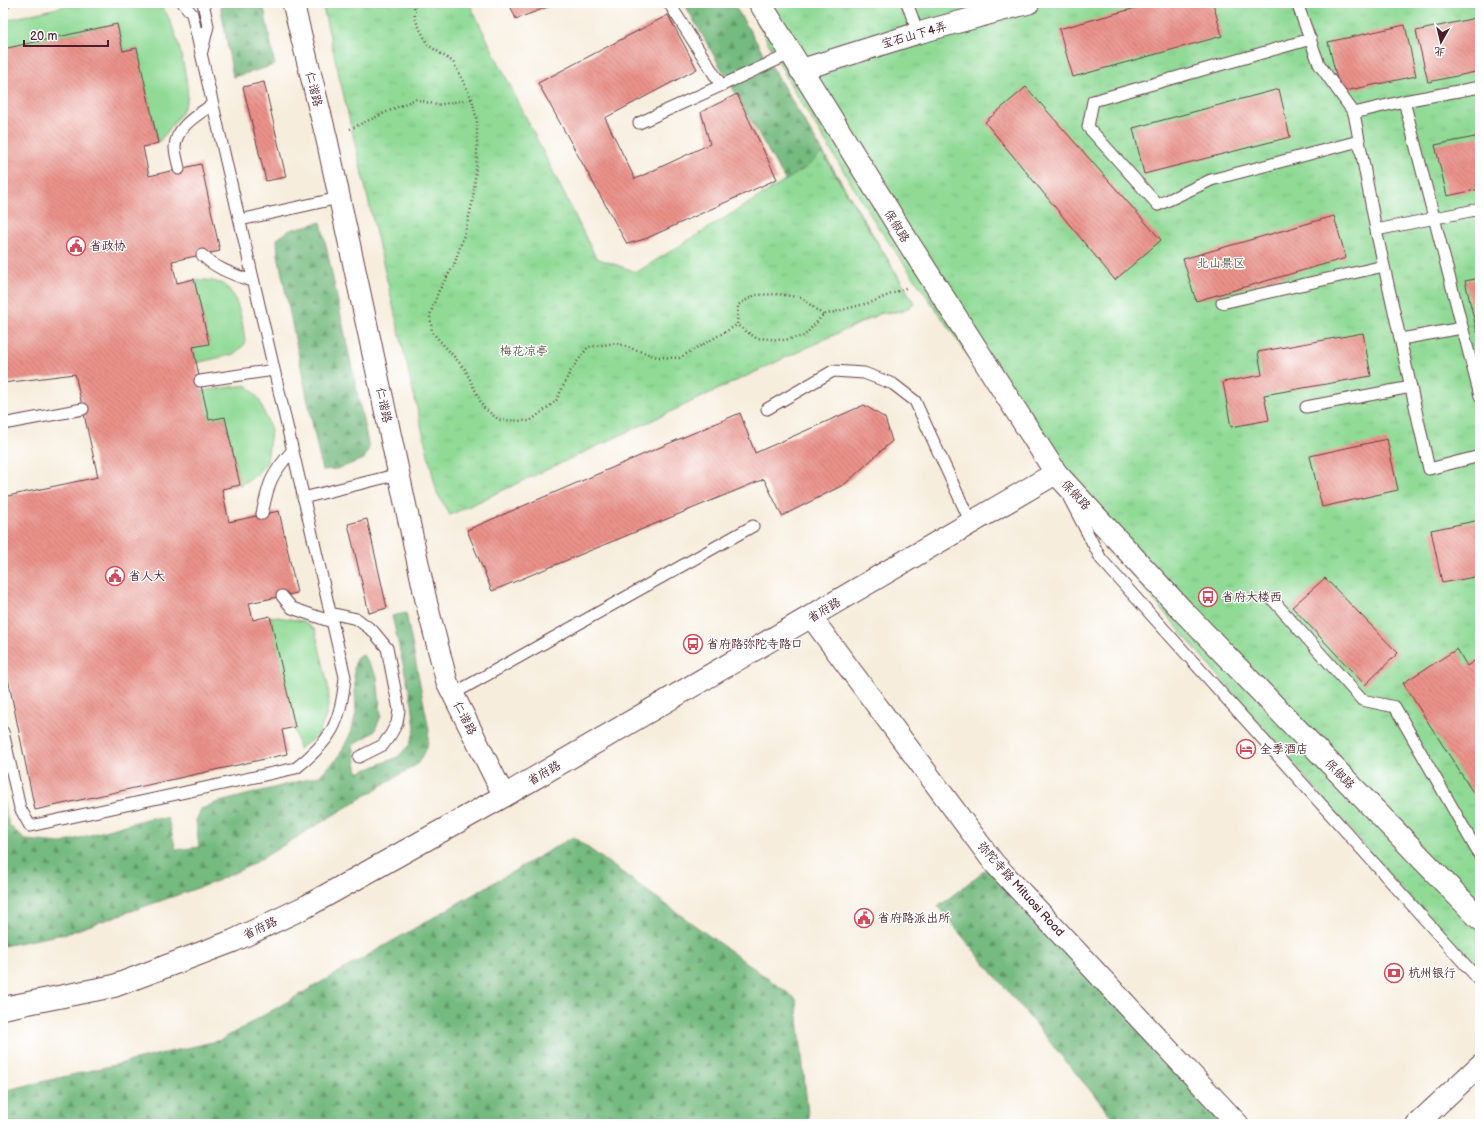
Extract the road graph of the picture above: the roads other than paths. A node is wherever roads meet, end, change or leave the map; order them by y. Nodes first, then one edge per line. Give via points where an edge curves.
1 (183, 3) edge
2 (203, 3) edge
3 (293, 3) edge
4 (669, 3) edge
5 (760, 3) edge
6 (906, 3) edge
7 (1029, 3) edge
8 (1297, 3) edge
9 (918, 33) junction
10 (1311, 39) junction
11 (201, 54) junction
12 (795, 62) junction
13 (721, 85) junction
14 (1480, 88) edge
15 (1404, 100) junction
16 (213, 104) junction
17 (1354, 113) junction
18 (639, 122) dead end
19 (1359, 141) junction
20 (179, 169) dead end
21 (339, 198) junction
22 (1480, 209) edge
23 (1434, 217) junction
24 (240, 220) junction
25 (1376, 230) junction
26 (202, 255) dead end
27 (1384, 266) junction
28 (254, 282) junction
29 (1222, 304) dead end
30 (1462, 328) junction
31 (1400, 339) junction
32 (1475, 354) edge
33 (274, 370) junction
34 (200, 381) dead end
35 (1411, 387) junction
36 (1480, 396) edge
37 (1306, 407) dead end
38 (83, 409) dead end
39 (767, 409) dead end
40 (3, 424) edge
41 (292, 450) junction
42 (1480, 456) edge
43 (1056, 473) junction
44 (399, 474) junction
45 (303, 498) junction
46 (262, 514) dead end
47 (971, 523) junction
48 (753, 526) dead end
49 (282, 596) dead end
50 (1272, 599) dead end
51 (811, 617) junction
52 (331, 618) junction
53 (453, 694) junction
54 (3, 732) edge
55 (359, 757) dead end
56 (504, 796) junction
57 (1480, 856) edge
58 (1480, 919) edge
59 (1480, 981) edge
60 (3, 1008) edge
61 (1480, 1065) edge
62 (1238, 1124) edge
63 (1416, 1124) edge

1 - 11 lane via 192,14
2 - 11 lane via 208,26
3 - 21 street, 仁谐路
4 - 13 lane
5 - 12 street, 保俶路
6 - 9 lane
7 - 9 street, 宝石山下4弄
8 - 10 lane
9 - 12 street, 宝石山下4弄
10 - 17 lane via 1319,64
10 - 19 lane via 1093,101 1088,127 1158,205 1211,180
11 - 16 lane
12 - 13 lane
12 - 43 street, 保俶路
13 - 18 lane
14 - 15 lane
15 - 17 lane
15 - 23 lane
16 - 20 lane via 186,123 179,134 175,147
16 - 24 lane
17 - 19 lane
19 - 25 lane
21 - 24 lane
21 - 44 street, 仁谐路
22 - 23 lane
23 - 25 lane
23 - 30 lane
24 - 28 lane
25 - 27 lane
26 - 28 lane via 225,271
27 - 29 lane
27 - 31 lane
28 - 33 lane
30 - 31 lane
30 - 32 lane
31 - 35 lane
32 - 36 lane
33 - 34 lane
33 - 41 lane
35 - 37 lane
35 - 42 lane via 1429,469
38 - 40 lane
39 - 47 lane via 833,371 864,373 893,384 915,401
41 - 45 lane
41 - 46 lane via 269,481
43 - 47 street, 省府路
43 - 58 street, 保俶路 via 1183,611
43 - 59 lane via 1101,559
44 - 45 lane
44 - 53 street, 仁谐路 via 428,605 447,682
45 - 52 lane
47 - 51 street, 省府路
48 - 53 lane
49 - 52 lane via 292,608
50 - 57 lane via 1362,700 1395,707
51 - 56 street, 省府路
51 - 62 street, 弥陀寺路 Mituosi Road via 994,863
52 - 54 lane via 344,677 339,718 323,743 296,768 30,826 20,808
52 - 55 lane via 357,619 373,631 387,648 398,710 397,723 383,745
53 - 56 street, 仁谐路
56 - 60 street, 省府路 via 307,906 233,941 114,986
61 - 63 street

